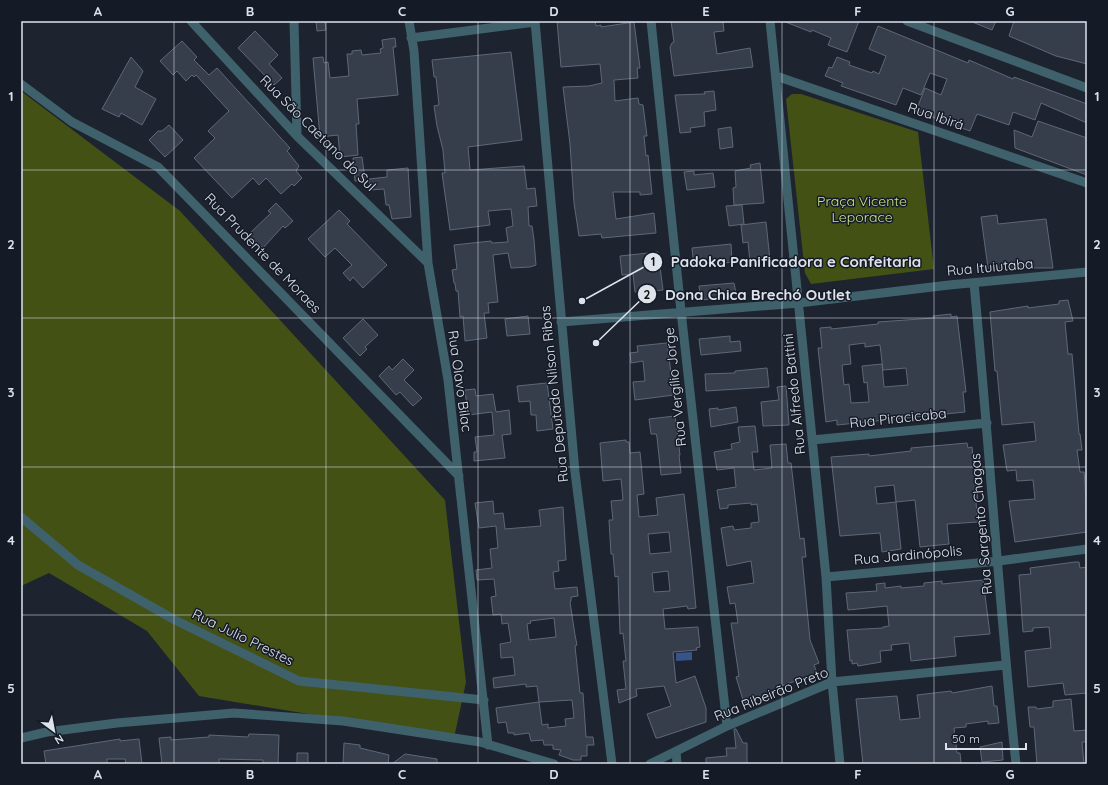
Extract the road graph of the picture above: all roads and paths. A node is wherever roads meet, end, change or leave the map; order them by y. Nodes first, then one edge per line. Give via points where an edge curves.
1 (190, 21) edge
2 (294, 21) edge
3 (409, 21) edge
4 (651, 21) edge
5 (770, 21) edge
6 (907, 21) edge
7 (535, 22) edge
8 (411, 38) junction
9 (776, 76) junction
10 (21, 84) edge
11 (1087, 88) edge
12 (297, 136) junction
13 (1087, 183) edge
14 (428, 263) junction
15 (1087, 272) edge
16 (974, 283) junction
17 (799, 303) junction
18 (681, 312) junction
19 (560, 322) junction
20 (987, 423) junction
21 (812, 440) junction
22 (459, 476) junction
23 (21, 517) edge
24 (1087, 549) edge
25 (999, 561) junction
26 (826, 577) junction
27 (1006, 665) junction
28 (832, 682) junction
29 (484, 700) junction
30 (727, 726) junction
31 (21, 738) edge
32 (488, 745) junction
33 (676, 751) junction
34 (554, 764) edge
35 (612, 764) edge
36 (650, 764) edge
37 (677, 764) edge
38 (840, 764) edge
39 (1016, 764) edge

1 - 12 street, Rua São Caetano do Sul
2 - 12 street
3 - 8 street, Rua Olavo Bilac
4 - 18 street, Rua Vergílio Jorge
5 - 9 street, Rua Alfredo Battini
6 - 11 street
7 - 8 street
7 - 19 street, Rua Deputado Nilson Ribas
8 - 14 street, Rua Olavo Bilac via 414,51
9 - 13 street, Rua Ibirá
9 - 17 street, Rua Alfredo Battini
10 - 22 street, Rua Prudente de Moraes via 72,122 158,167
12 - 14 street, Rua São Caetano do Sul
14 - 22 street, Rua Olavo Bilac via 448,380
15 - 16 street, Rua Ituiutaba
16 - 17 street, Rua Ituiutaba
16 - 20 street, Rua Sargento Chagas
17 - 18 street, Rua Ituiutaba
17 - 21 street, Rua Alfredo Battini
18 - 19 street, Rua Ituiutaba
18 - 30 street, Rua Vergílio Jorge
19 - 35 street, Rua Deputado Nilson Ribas via 575,472
20 - 21 street, Rua Piracicaba
20 - 25 street, Rua Sargento Chagas
21 - 26 street, Rua Alfredo Battini
22 - 29 street, Rua Olavo Bilac
23 - 29 street, Rua Julio Prestes via 78,565 175,620 299,680
24 - 25 street, Rua Jardinópolis
25 - 26 street, Rua Jardinópolis
25 - 27 street, Rua Sargento Chagas
26 - 28 street, Rua Alfredo Battini
27 - 28 street, Rua Ribeirão Preto
27 - 39 street, Rua Sargento Chagas
28 - 30 street, Rua Ribeirão Preto
28 - 38 street, Rua Alfredo Battini
29 - 32 street, Rua Olavo Bilac
30 - 33 street, Rua Ribeirão Preto
31 - 32 street via 116,723 234,713 343,721
32 - 34 street
33 - 36 street, Rua Ribeirão Preto
33 - 37 street

